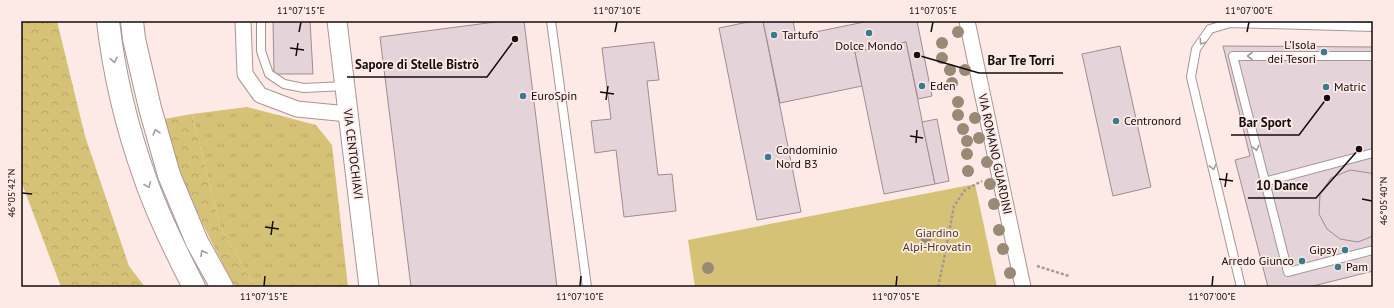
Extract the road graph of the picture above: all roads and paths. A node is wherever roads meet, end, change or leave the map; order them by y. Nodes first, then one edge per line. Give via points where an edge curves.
1 (108, 21) edge
2 (132, 21) edge
3 (243, 21) edge
4 (260, 21) edge
5 (337, 21) edge
6 (550, 21) edge
7 (967, 21) edge
8 (1373, 27) edge
9 (1373, 56) edge
10 (344, 86) junction
11 (348, 114) junction
12 (1373, 153) edge
13 (982, 181) dead end
14 (1264, 182) junction
15 (1373, 250) edge
16 (1032, 264) dead end
17 (1069, 276) dead end
18 (194, 287) edge
19 (222, 287) edge
20 (369, 287) edge
21 (587, 287) edge
22 (938, 287) edge
23 (1023, 287) edge
24 (1241, 287) edge

1 -> 18 highway via 123,106 145,179
19 -> 2 highway via 197,242 169,175 150,108
3 - 11 street via 245,74 260,94 297,109
4 - 10 lane via 261,50 269,74 284,84 304,88
5 - 10 street, VIA CENTOCHIAVI
6 - 21 lane
7 - 23 street, VIA ROMANO GUARDINI
8 -> 24 lane via 1230,23 1210,29 1196,49 1191,77
9 -> 14 lane via 1233,56
10 - 11 street, VIA CENTOCHIAVI
11 - 20 street, VIA CENTOCHIAVI
12 - 14 lane
13 - 22 path via 965,190 954,206
14 - 15 lane via 1288,272
16 - 17 path

